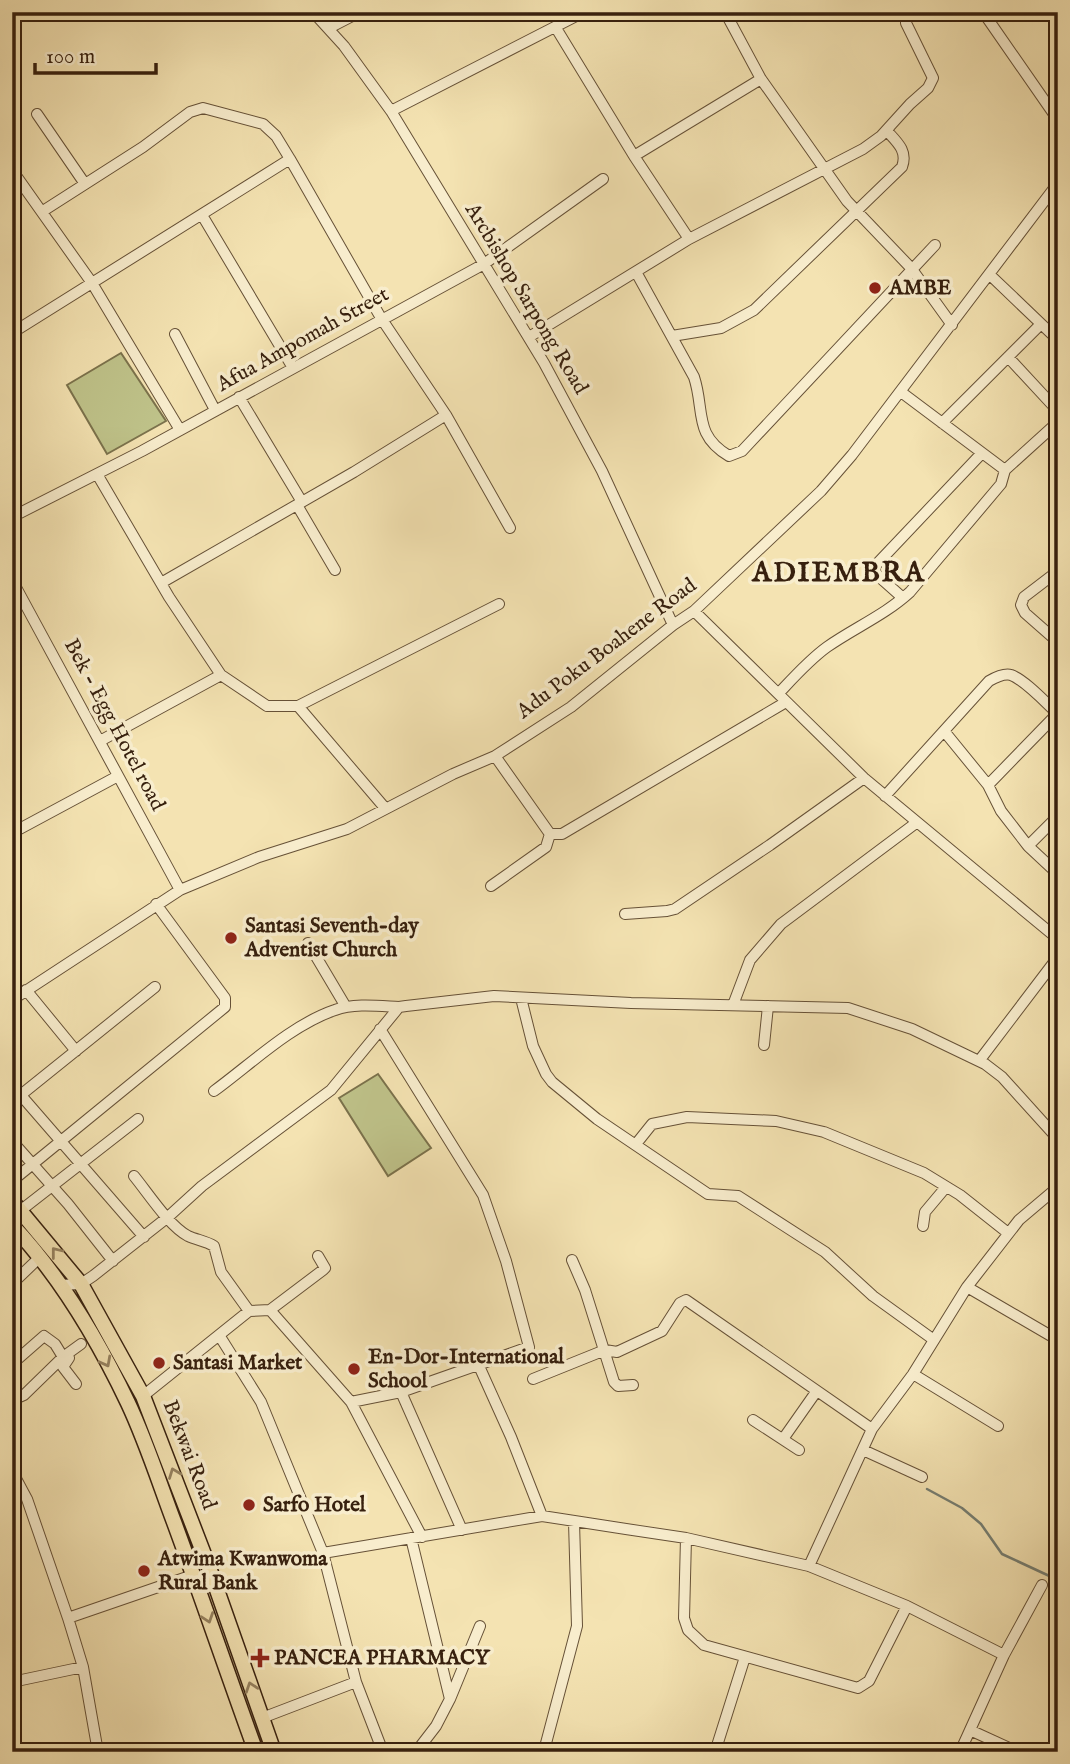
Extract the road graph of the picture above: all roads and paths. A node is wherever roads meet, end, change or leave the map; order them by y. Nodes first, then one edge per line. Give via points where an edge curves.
1 (313, 12) edge
2 (360, 12) edge
3 (584, 12) edge
4 (725, 12) edge
5 (908, 12) edge
6 (982, 12) edge
7 (329, 28) junction
8 (556, 28) junction
9 (761, 79) junction
10 (391, 111) junction
11 (37, 114) dead end
12 (1058, 121) edge
13 (893, 123) junction
14 (634, 156) junction
15 (290, 159) junction
16 (12, 170) edge
17 (825, 170) junction
18 (603, 179) dead end
19 (1058, 183) edge
20 (85, 184) junction
21 (43, 211) junction
22 (856, 211) junction
23 (202, 215) junction
24 (689, 239) junction
25 (935, 245) dead end
26 (484, 264) junction
27 (911, 268) junction
28 (636, 272) junction
29 (990, 275) junction
30 (92, 283) junction
31 (381, 318) junction
32 (1041, 324) junction
33 (951, 325) junction
34 (12, 333) edge
35 (175, 334) dead end
36 (672, 336) junction
37 (529, 337) junction
38 (1058, 340) edge
39 (1008, 357) junction
40 (293, 368) junction
41 (901, 392) junction
42 (239, 397) junction
43 (215, 410) junction
44 (1058, 411) edge
45 (446, 415) junction
46 (942, 422) junction
47 (1058, 422) edge
48 (180, 430) junction
49 (982, 453) junction
50 (1005, 470) junction
51 (97, 474) junction
52 (300, 504) junction
53 (12, 517) edge
54 (510, 528) dead end
55 (335, 570) dead end
56 (1058, 571) edge
57 (12, 580) edge
58 (161, 583) junction
59 (904, 598) junction
60 (499, 604) dead end
61 (694, 611) junction
62 (673, 625) junction
63 (1058, 642) edge
64 (220, 675) junction
65 (779, 693) junction
66 (786, 702) junction
67 (298, 706) junction
68 (1058, 713) edge
69 (944, 730) junction
70 (100, 741) junction
71 (495, 756) junction
72 (118, 776) junction
73 (864, 778) junction
74 (988, 785) junction
75 (885, 796) junction
76 (384, 808) junction
77 (1058, 817) edge
78 (916, 823) junction
79 (12, 833) edge
80 (550, 834) junction
81 (1028, 846) junction
82 (1058, 874) edge
83 (491, 886) dead end
84 (180, 890) junction
85 (156, 904) junction
86 (625, 914) dead end
87 (1058, 939) edge
88 (308, 943) dead end
89 (1058, 957) edge
90 (155, 987) dead end
91 (26, 990) junction
92 (521, 998) junction
93 (12, 1000) edge
94 (733, 1005) junction
95 (768, 1006) junction
96 (346, 1007) junction
97 (399, 1007) junction
98 (380, 1029) junction
99 (764, 1045) dead end
100 (76, 1051) junction
101 (979, 1061) junction
102 (12, 1085) edge
103 (214, 1091) dead end
104 (17, 1099) edge
105 (138, 1119) dead end
106 (1058, 1139) edge
107 (12, 1141) edge
108 (61, 1141) junction
109 (636, 1144) junction
110 (32, 1164) junction
111 (79, 1165) junction
112 (134, 1176) dead end
113 (12, 1181) edge
114 (53, 1186) junction
115 (946, 1187) junction
116 (1058, 1187) edge
117 (16, 1206) edge
118 (168, 1217) junction
119 (12, 1225) edge
120 (923, 1226) dead end
121 (1008, 1233) junction
122 (144, 1237) junction
123 (318, 1256) dead end
124 (40, 1257) junction
125 (572, 1259) dead end
126 (113, 1261) junction
127 (12, 1284) edge
128 (81, 1284) junction
129 (59, 1285) junction
130 (967, 1287) junction
131 (270, 1310) junction
132 (249, 1311) junction
133 (219, 1335) junction
134 (87, 1340) junction
135 (934, 1340) junction
136 (1058, 1340) edge
137 (605, 1350) junction
138 (63, 1357) junction
139 (12, 1364) edge
140 (479, 1366) junction
141 (913, 1374) junction
142 (533, 1379) dead end
143 (76, 1384) dead end
144 (633, 1385) dead end
145 (401, 1392) junction
146 (816, 1392) junction
147 (143, 1396) junction
148 (15, 1399) dead end
149 (351, 1402) junction
150 (753, 1420) dead end
151 (998, 1426) dead end
152 (872, 1429) junction
153 (783, 1439) junction
154 (799, 1450) dead end
155 (863, 1450) junction
156 (12, 1471) edge
157 (922, 1478) dead end
158 (542, 1516) junction
159 (574, 1522) junction
160 (462, 1530) junction
161 (416, 1538) junction
162 (686, 1538) junction
163 (323, 1553) junction
164 (808, 1566) junction
165 (193, 1575) junction
166 (1042, 1585) dead end
167 (906, 1606) junction
168 (68, 1618) junction
169 (480, 1626) dead end
170 (1004, 1655) junction
171 (745, 1657) junction
172 (83, 1667) junction
173 (12, 1682) edge
174 (356, 1682) junction
175 (450, 1699) junction
176 (262, 1718) junction
177 (972, 1731) junction
178 (98, 1752) edge
179 (256, 1752) edge
180 (274, 1752) edge
181 (383, 1752) edge
182 (416, 1752) edge
183 (545, 1752) edge
184 (715, 1752) edge
185 (960, 1752) edge
186 (1018, 1752) edge

1 - 7 street, Arcbishop Sarpong Road
2 - 7 street
3 - 8 street
4 - 9 street
5 - 13 street via 906,23 933,78
6 - 12 street
7 - 10 street, Arcbishop Sarpong Road
8 - 10 street
8 - 14 street
9 - 14 street
9 - 17 street
10 - 26 street, Arcbishop Sarpong Road
11 - 20 street
13 - 17 street via 872,144
13 - 22 street via 887,131 903,151 904,163
14 - 24 street
15 - 20 street via 263,124 203,108 190,111
15 - 23 street
15 - 31 street
16 - 21 street
17 - 22 street
17 - 24 street
18 - 26 street, Afua Ampomah Street
19 - 29 street, Adu Poku Boahene Road
20 - 21 street
21 - 30 street
22 - 27 street
22 - 36 street via 754,310 721,328
23 - 30 street
23 - 40 street
24 - 28 street
25 - 27 street
26 - 31 street, Afua Ampomah Street
26 - 37 street, Arcbishop Sarpong Road
27 - 33 street
27 - 36 street via 742,451 733,455 725,454 703,429 697,387
28 - 36 street
28 - 37 street
29 - 32 street
29 - 33 street, Adu Poku Boahene Road
30 - 34 street
30 - 48 street
31 - 40 street, Afua Ampomah Street
31 - 45 street
32 - 38 street
32 - 39 street
33 - 41 street, Adu Poku Boahene Road
35 - 43 street
37 - 62 street, Arcbishop Sarpong Road via 602,471
39 - 44 street
39 - 46 street
40 - 42 street, Afua Ampomah Street
41 - 46 street
41 - 61 street, Adu Poku Boahene Road via 821,491
42 - 43 street, Afua Ampomah Street
42 - 52 street
43 - 48 street, Afua Ampomah Street
45 - 52 street
45 - 54 street
46 - 49 street
47 - 50 street
48 - 51 street, Afua Ampomah Street
49 - 50 street
49 - 59 street via 874,567
50 - 59 street via 1001,484
51 - 53 street, Afua Ampomah Street
51 - 58 street
52 - 55 street
52 - 58 street
56 - 63 street via 1024,597 1021,605
57 - 70 street, Bek - Egg Hotel road
58 - 64 street
59 - 65 street via 819,653
60 - 67 street
61 - 62 street, Adu Poku Boahene Road
61 - 65 street
62 - 71 street, Adu Poku Boahene Road via 571,707
64 - 67 street via 267,706
64 - 70 street
65 - 66 street
66 - 73 street
66 - 80 street via 562,834
67 - 76 street
68 - 69 street via 1019,679 1006,675 989,681
68 - 74 street
69 - 74 street
69 - 75 street
70 - 72 street, Bek - Egg Hotel road
71 - 76 street, Adu Poku Boahene Road
71 - 80 street
72 - 79 street
72 - 84 street, Bek - Egg Hotel road
73 - 75 street
73 - 86 street via 674,909
74 - 81 street via 1000,811
75 - 78 street
76 - 84 street, Adu Poku Boahene Road via 347,829 259,857
77 - 81 street
78 - 87 street
78 - 94 street via 781,924 750,960
80 - 83 street via 546,847
81 - 82 street
84 - 85 street, Adu Poku Boahene Road
85 - 91 street, Adu Poku Boahene Road
85 - 108 street via 225,998 225,1007
88 - 96 street
89 - 101 street
90 - 100 street
91 - 93 street, Adu Poku Boahene Road
91 - 100 street
92 - 94 street
92 - 97 street via 484,996
92 - 109 street via 533,1046 546,1074 597,1119
94 - 95 street
95 - 99 street
95 - 101 street via 857,1010 912,1029
96 - 97 street
96 - 103 street via 300,1027
97 - 98 street
98 - 118 street via 331,1090 202,1186
98 - 140 street via 483,1195 506,1261 529,1347
100 - 104 street
101 - 106 street via 1002,1077
102 - 104 street
104 - 108 street
105 - 111 street
107 - 110 street
108 - 110 street
108 - 111 street
109 - 115 street via 658,1121 687,1117 776,1121 866,1147
109 - 135 street via 708,1194 738,1196 825,1252 873,1296
110 - 113 street
110 - 114 street
111 - 114 street
111 - 122 street
112 - 118 street
114 - 117 street
114 - 126 street
115 - 120 street via 925,1212
115 - 121 street
116 - 121 street
128 -> 117 highway, Bekwai Road
118 - 122 street
118 - 132 street via 189,1237 214,1246 221,1272
119 - 124 highway, Bekwai Road
121 - 130 street
122 - 126 street
123 - 131 street via 325,1268
124 - 127 street
124 - 129 highway, Bekwai Road
125 - 137 street
126 - 128 street
128 - 129 street
128 - 147 highway, Bekwai Road
129 - 134 highway, Bekwai Road
130 - 135 street
130 - 136 street
131 - 132 street
131 - 149 street
132 - 133 street
133 - 147 street
133 - 163 street via 261,1402
134 - 138 street
134 - 143 street via 63,1367
134 -> 165 highway, Bekwai Road via 128,1403
135 - 141 street
137 - 142 street
137 - 144 street via 616,1385
137 - 146 street via 617,1352 662,1331 680,1303 689,1301
138 - 139 street via 44,1336
138 - 148 street
140 - 145 street
140 - 158 street
141 - 151 street
141 - 152 street
145 - 149 street
145 - 160 street
146 - 152 street
146 - 153 street
176 -> 147 highway, Bekwai Road
149 - 161 street
150 - 153 street
152 - 155 street
153 - 154 street
155 - 157 street
155 - 164 street
156 - 168 street via 27,1499
158 - 159 street
158 - 160 street
159 - 162 street
159 - 183 street via 577,1626
160 - 161 street
161 - 163 street
161 - 175 street
162 - 164 street
162 - 171 street via 685,1624 704,1645
163 - 174 street
164 - 167 street
165 - 168 street
165 -> 179 highway, Bekwai Road
166 - 170 street
167 - 170 street
167 - 171 street via 869,1681 858,1688
168 - 172 street
169 - 175 street
170 - 177 street
171 - 184 street
172 - 173 street
172 - 178 street
174 - 176 street
174 - 181 street
175 - 182 street
176 - 180 highway, Bekwai Road
177 - 185 street
177 - 186 street

